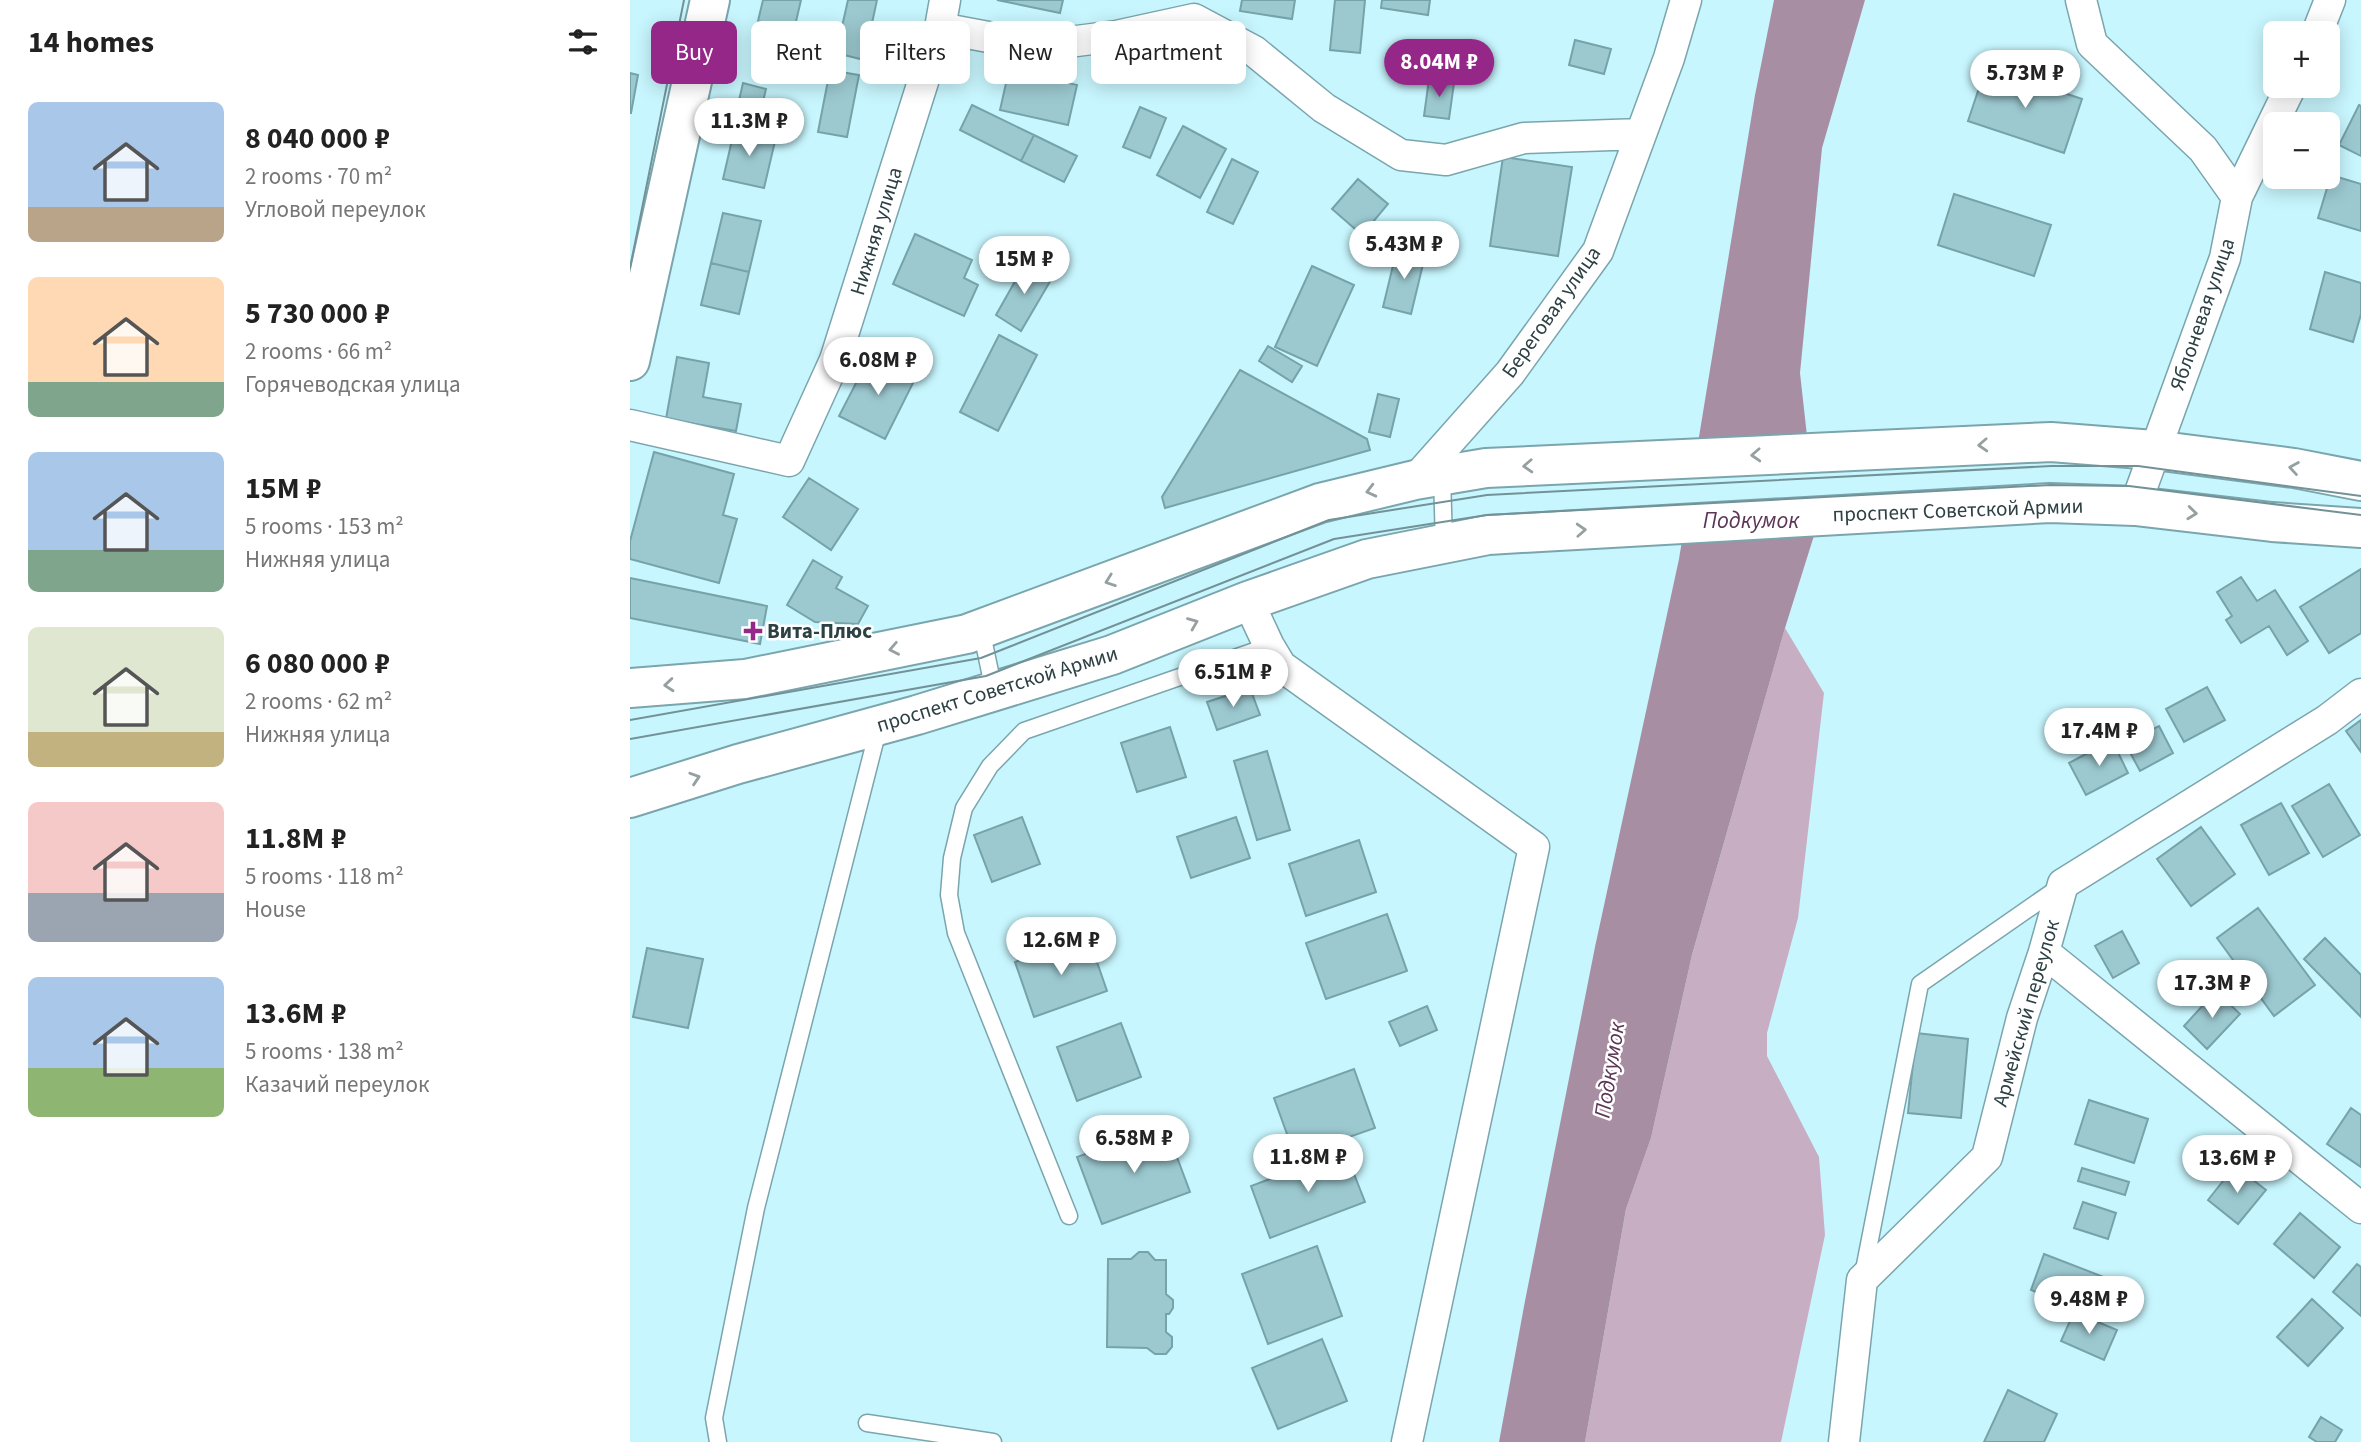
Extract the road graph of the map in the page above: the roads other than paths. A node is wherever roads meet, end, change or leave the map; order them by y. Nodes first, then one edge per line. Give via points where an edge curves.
1 (710, 0) edge
2 (1686, 0) edge
3 (2081, 0) edge
4 (2330, 0) edge
5 (1197, 10) edge
6 (942, 14) edge
7 (2322, 21) edge
8 (2285, 98) edge
9 (1641, 134) junction
10 (2237, 197) junction
11 (630, 361) edge
12 (630, 425) edge
13 (2154, 450) junction
14 (1429, 477) junction
15 (2361, 481) edge
16 (2135, 506) junction
17 (2361, 528) edge
18 (1444, 544) junction
19 (1248, 601) junction
20 (981, 629) junction
21 (1269, 646) junction
22 (630, 688) edge
23 (994, 691) junction
24 (2361, 694) edge
25 (880, 725) junction
26 (630, 799) edge
27 (2063, 884) junction
28 (2044, 951) junction
29 (2361, 1208) edge
30 (1069, 1216) dead end
31 (1862, 1280) junction
32 (867, 1423) dead end
33 (718, 1442) edge
34 (993, 1442) edge
35 (1407, 1442) edge
36 (1844, 1442) edge

1 - 11 main road
2 - 9 street, Береговая улица
3 - 10 street via 2092,44 2203,149
4 - 7 street
5 - 6 street via 1116,36 1037,47
5 - 9 street via 1324,108 1401,155 1446,160 1524,138
6 - 12 street, Нижняя улица via 835,360 789,461
8 - 10 street, Яблоневая улица
9 - 14 street, Береговая улица via 1598,251
10 - 13 street, Яблоневая улица via 2225,258
13 -> 14 main road via 2051,442 1486,468
15 -> 13 main road
13 - 16 street, Яблоневая улица
14 - 18 lane
14 -> 20 main road via 1321,503
16 -> 17 main road, проспект Советской Армии
18 -> 16 main road, проспект Советской Армии via 1488,535 2050,503
18 - 19 main road, проспект Советской Армии via 1367,559
19 - 21 street
23 -> 19 main road, проспект Советской Армии via 1112,655
20 -> 22 main road via 745,679
20 - 23 lane
21 - 30 lane via 1024,731 990,766 964,808 951,859 949,895 956,933
21 - 35 street via 1281,666 1534,847
23 - 25 main road, проспект Советской Армии
24 - 27 street via 2327,720
26 -> 25 main road, проспект Советской Армии
25 - 33 lane via 756,1208 714,1418
27 - 28 street, Армейский переулок
27 - 31 lane via 1920,984
28 - 29 street
28 - 31 street, Армейский переулок via 1987,1157
31 - 36 street
32 - 34 lane

